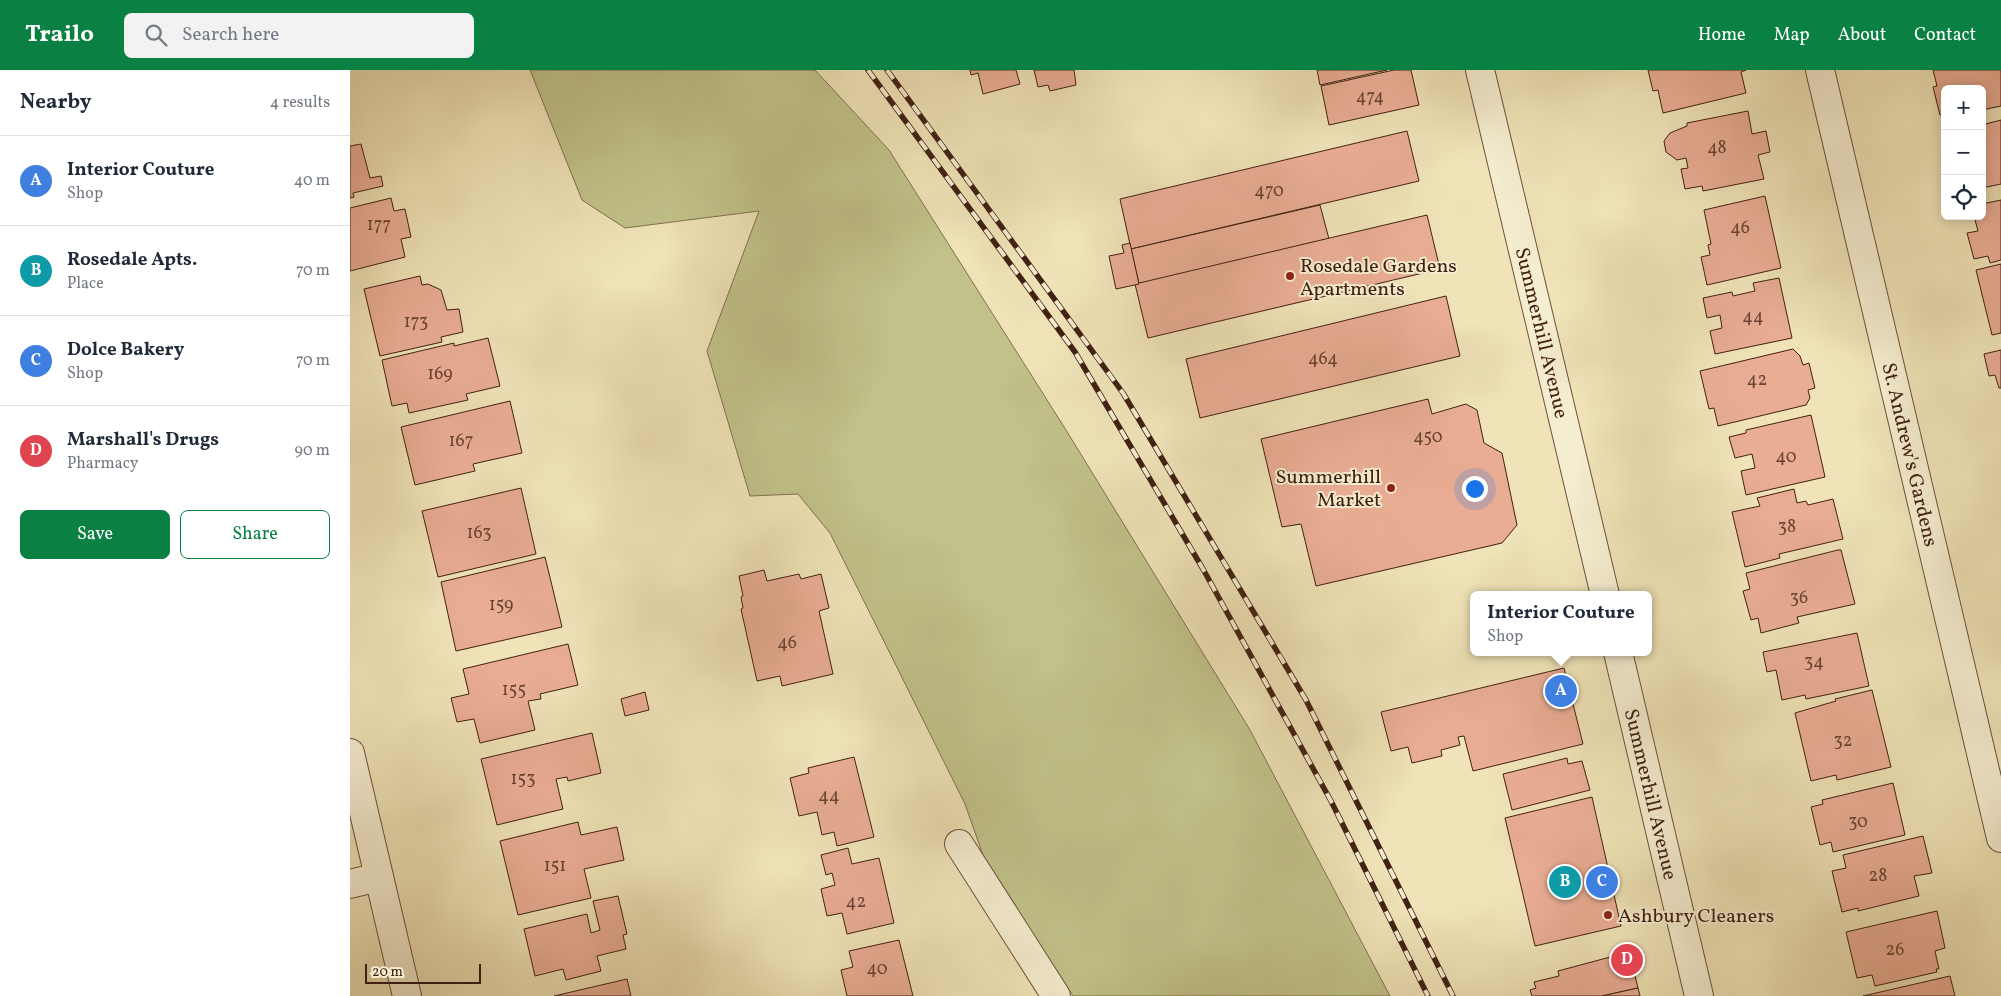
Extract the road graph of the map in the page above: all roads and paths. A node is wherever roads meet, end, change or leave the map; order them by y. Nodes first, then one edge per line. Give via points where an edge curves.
1 (1480, 70) edge
2 (1820, 70) edge
3 (1603, 591) edge
4 (1619, 656) edge
5 (350, 753) edge
6 (2001, 838) edge
7 (960, 844) dead end
8 (379, 877) junction
9 (350, 884) edge
10 (407, 996) edge
11 (1056, 996) edge
12 (1699, 996) edge

1 - 3 street, Summerhill Avenue
2 - 6 street, St. Andrew's Gardens
4 - 12 street, Summerhill Avenue
5 - 8 street
7 - 11 street
8 - 9 street
8 - 10 street

